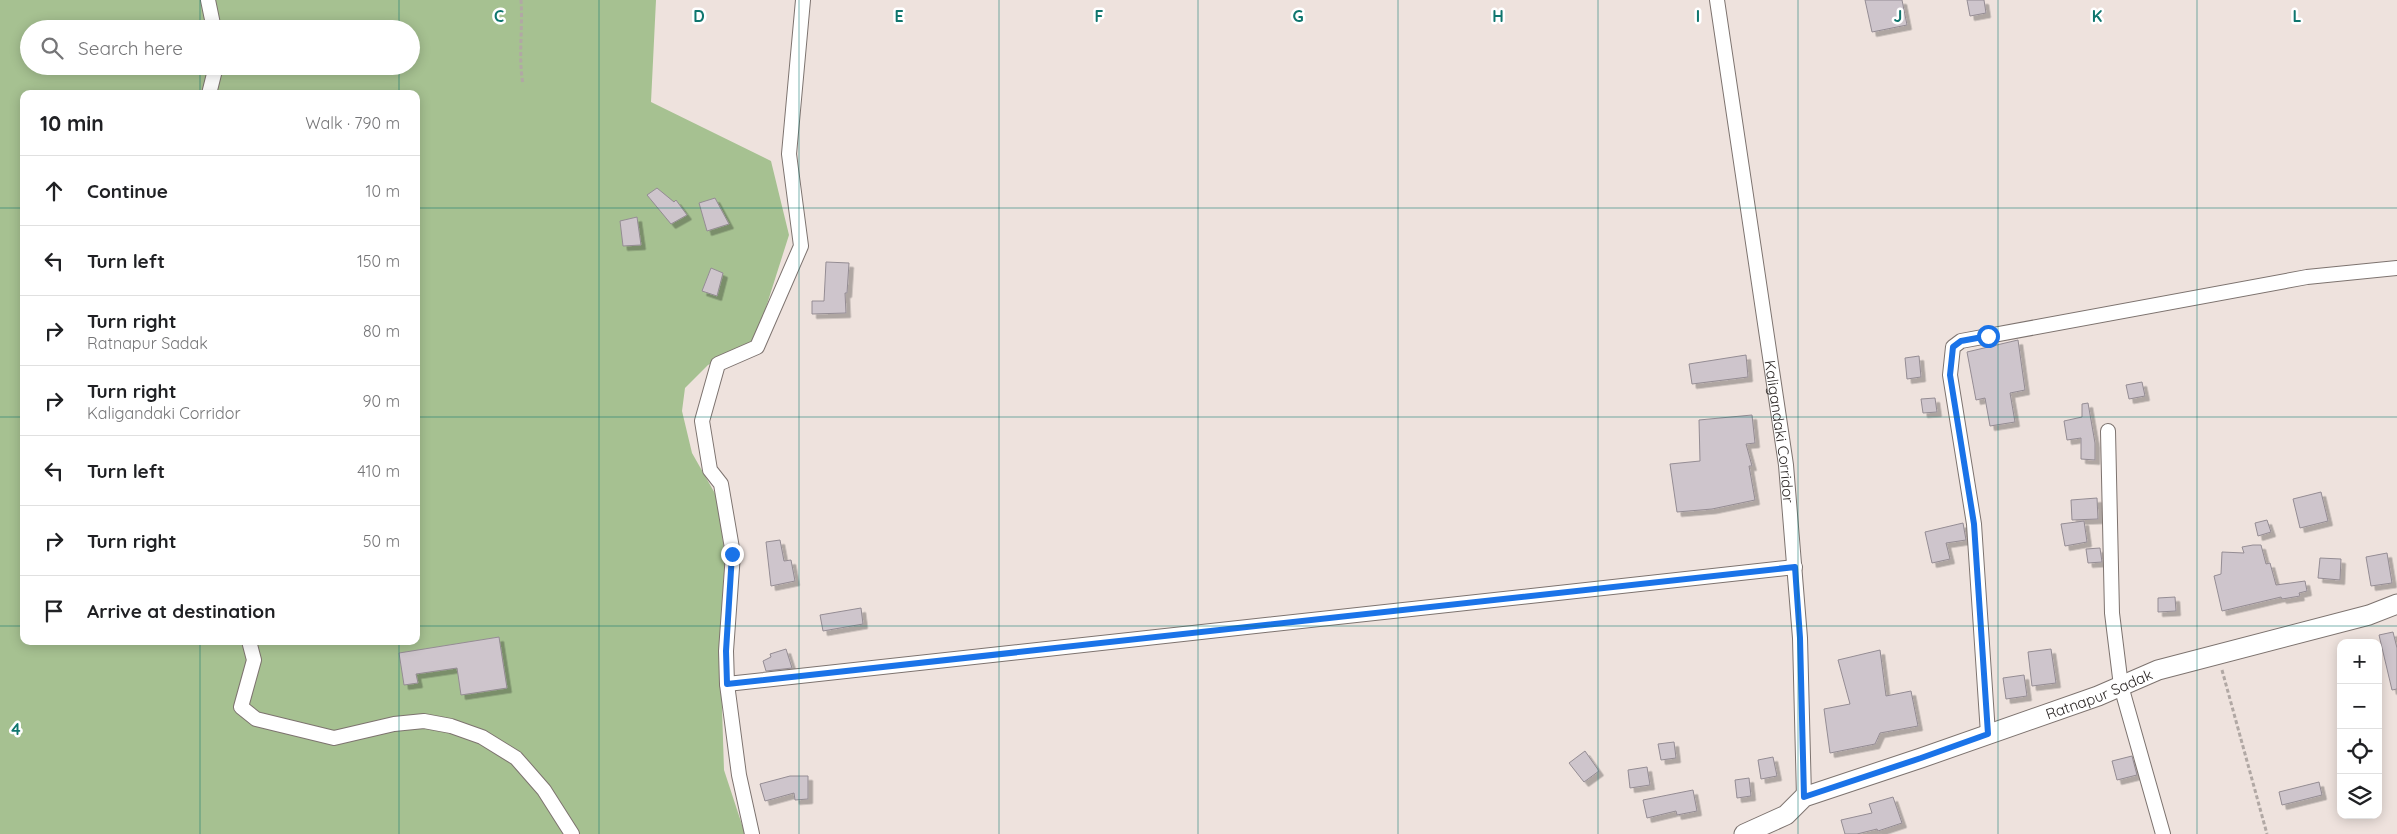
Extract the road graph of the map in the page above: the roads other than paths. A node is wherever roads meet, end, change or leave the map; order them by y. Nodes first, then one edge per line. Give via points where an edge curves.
1 (208, 0) edge
2 (803, 0) edge
3 (1717, 0) edge
4 (212, 20) edge
5 (214, 75) edge
6 (210, 90) edge
7 (2397, 268) edge
8 (2108, 431) dead end
9 (1795, 567) junction
10 (2397, 604) edge
11 (250, 645) edge
12 (727, 684) junction
13 (2122, 686) junction
14 (1988, 734) junction
15 (1804, 797) junction
16 (572, 834) edge
17 (752, 834) edge
18 (1744, 834) edge
19 (2163, 834) edge

1 - 4 street
2 - 12 street via 789,154 801,246 757,347 718,364 702,421 710,470 720,484 732,554
3 - 9 street, Kaligandaki Corridor via 1786,465
5 - 6 street
7 - 14 street via 2306,276 1961,341 1953,347 1950,375 1974,524
8 - 13 street via 2112,614
9 - 12 street
9 - 15 street, Kaligandaki Corridor
10 - 13 main road, Ratnapur Sadak via 2369,615 2158,670
11 - 16 street via 254,660 241,707 256,719 334,738 394,724 424,721 482,737 516,758 544,790
12 - 17 street via 739,775
13 - 14 main road, Ratnapur Sadak
13 - 19 street
14 - 15 main road, Ratnapur Sadak
15 - 18 main road via 1786,815

